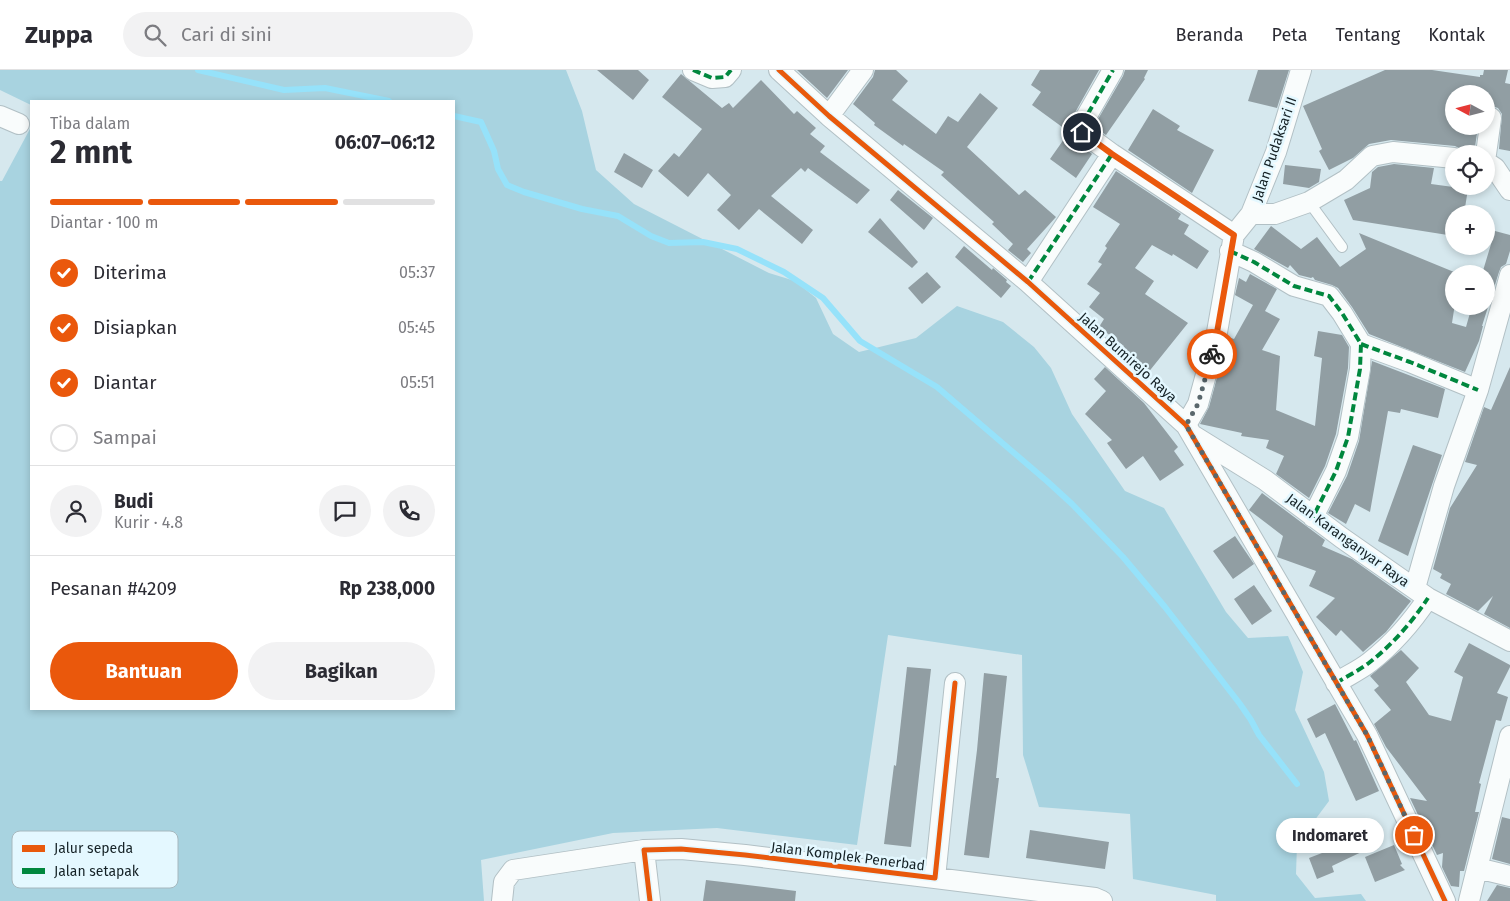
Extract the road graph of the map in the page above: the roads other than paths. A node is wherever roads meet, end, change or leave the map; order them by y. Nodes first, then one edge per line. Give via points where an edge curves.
1 (693, 70) edge
2 (731, 70) edge
3 (779, 70) edge
4 (863, 70) edge
5 (1113, 70) edge
6 (1301, 70) edge
7 (0, 116) edge
8 (829, 116) junction
9 (19, 124) dead end
10 (1112, 154) junction
11 (1445, 157) edge
12 (1495, 168) edge
13 (1510, 190) edge
14 (1309, 202) junction
15 (1251, 214) junction
16 (1232, 243) junction
17 (1342, 247) dead end
18 (1510, 276) edge
19 (1028, 282) junction
20 (1361, 344) junction
21 (1478, 390) junction
22 (1188, 429) junction
23 (1313, 517) junction
24 (1422, 593) junction
25 (1510, 641) edge
26 (1336, 682) junction
27 (955, 683) dead end
28 (1510, 736) edge
29 (644, 850) junction
30 (1477, 868) junction
31 (1510, 876) edge
32 (935, 878) junction
33 (502, 901) edge
34 (650, 901) edge
35 (1102, 901) edge
36 (1445, 901) edge
37 (1469, 901) edge

1 - 2 street via 712,78 725,77
3 - 8 street, Jalan Bumirejo Raya
4 - 8 street
5 - 10 street via 1082,124 1082,132
6 - 15 street, Jalan Pudaksari II via 1276,152
7 - 9 street
8 - 19 street, Jalan Bumirejo Raya
10 - 16 street
10 - 19 street
11 - 14 street via 1393,152 1372,156 1346,180
12 - 13 street
14 - 15 street via 1276,214
14 - 17 lane
15 - 16 street, Jalan Pudaksari II
16 - 20 street via 1254,262 1294,286 1329,296
16 - 22 street, Jalan Pudaksari II via 1216,338
18 - 21 street
19 - 22 street, Jalan Bumirejo Raya
20 - 21 street
20 - 23 street via 1358,386 1348,437 1336,471
21 - 24 street via 1444,486
22 - 23 street, Jalan Karanganyar Raya via 1266,480
22 - 26 street, Jalan Bumirejo Raya
23 - 24 street, Jalan Karanganyar Raya
24 - 25 street, Jalan Karanganyar Raya
24 - 26 street via 1414,619 1396,640 1369,664
26 - 36 street, Jalan Bumirejo Raya via 1367,735
27 - 32 street, Jalan Komplek Penerbad
28 - 30 street
29 - 32 street, Jalan Komplek Penerbad via 681,849 745,855
29 - 33 street, Jalan Komplek Penerbad via 513,870 504,882
29 - 34 street
30 - 31 street
30 - 37 street
32 - 35 street, Jalan Komplek Penerbad

